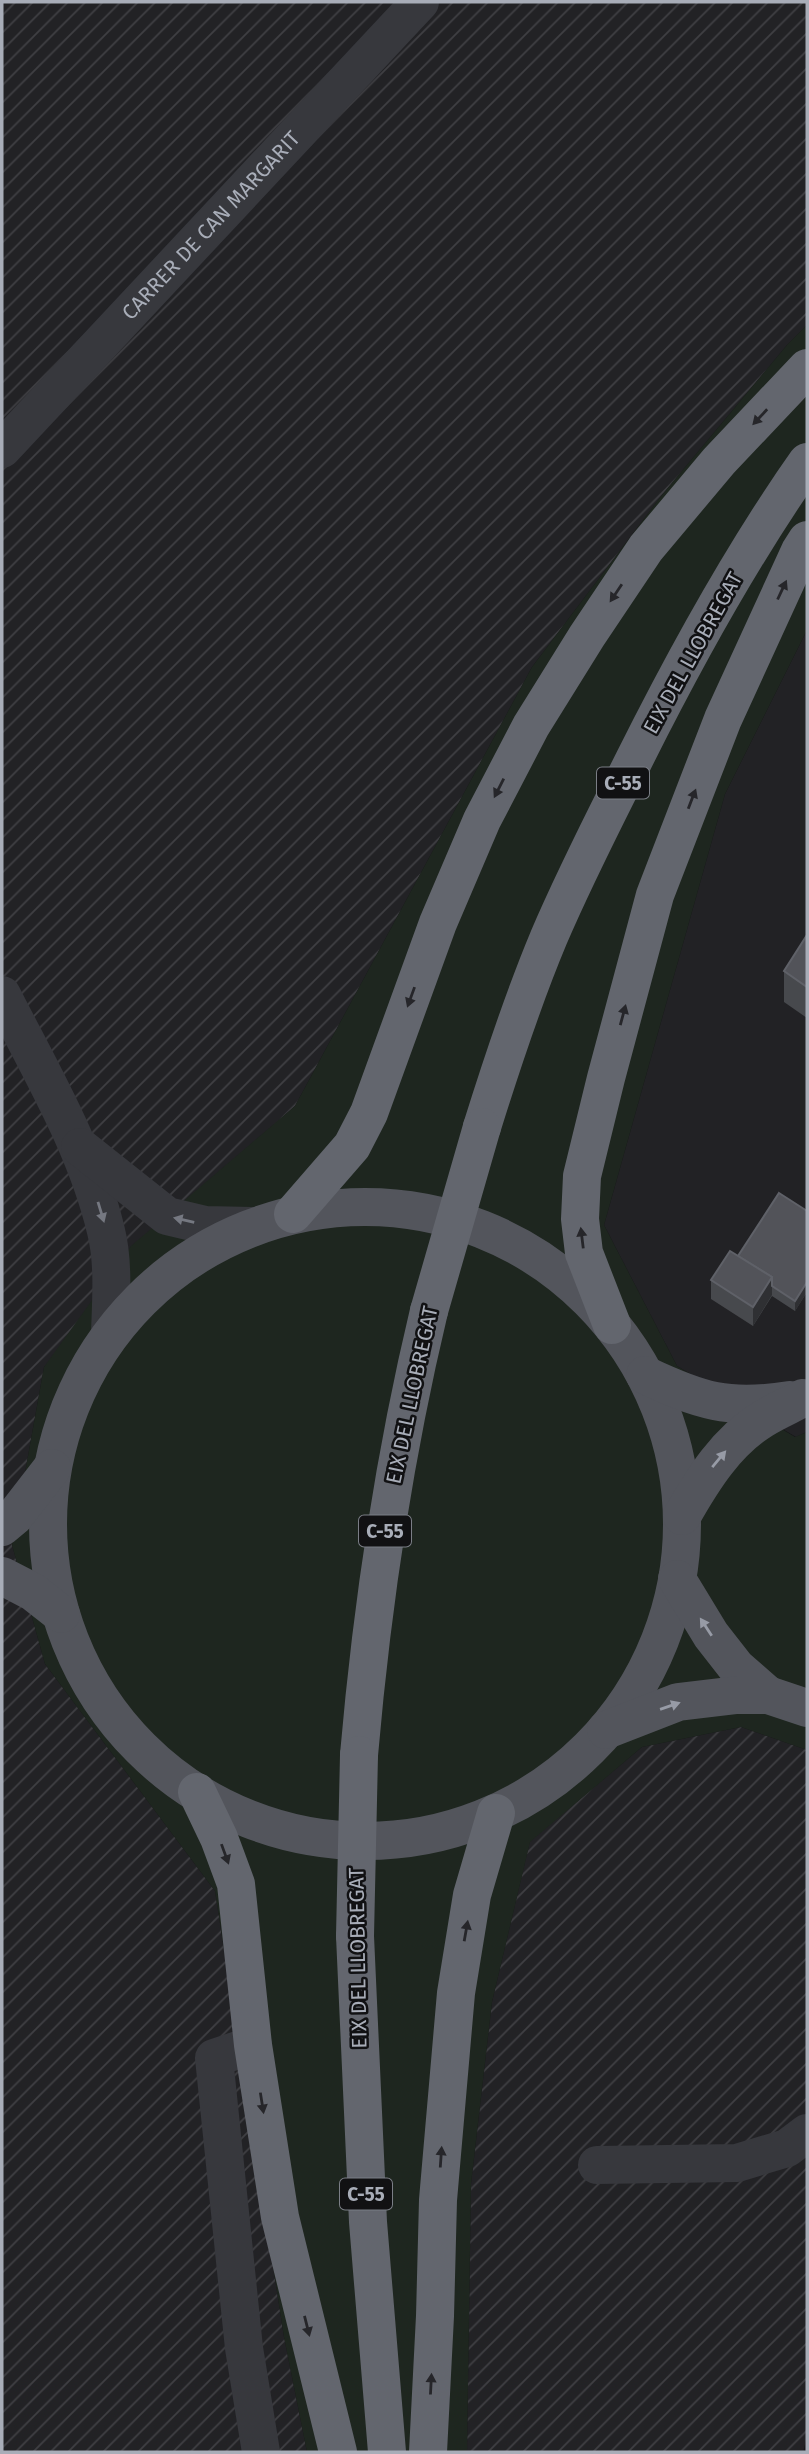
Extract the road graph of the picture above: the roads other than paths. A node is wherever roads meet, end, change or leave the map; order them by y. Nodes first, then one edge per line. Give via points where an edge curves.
1 (420, 2) edge
2 (807, 368) edge
3 (2, 449) edge
4 (807, 462) edge
5 (807, 540) edge
6 (2, 995) edge
7 (80, 1147) junction
8 (293, 1214) junction
9 (252, 1226) junction
10 (612, 1325) junction
11 (110, 1333) junction
12 (645, 1375) junction
13 (805, 1398) edge
14 (53, 1466) junction
15 (682, 1516) junction
16 (2, 1527) edge
17 (2, 1576) edge
18 (677, 1579) junction
19 (61, 1614) junction
20 (768, 1695) junction
21 (807, 1708) edge
22 (606, 1730) junction
23 (197, 1792) junction
24 (496, 1813) junction
25 (253, 2045) junction
26 (807, 2133) edge
27 (597, 2165) dead end
28 (261, 2452) edge
29 (338, 2452) edge
30 (387, 2452) edge
31 (428, 2452) edge

1 - 3 street, CARRER DE CAN MARGARIT
2 -> 8 highway via 719,461 646,548 531,726 482,820 438,923 369,1114 352,1146
4 - 30 highway, EIX DEL LLOBREGAT / C-55, bridge via 680,668 550,936 482,1126 429,1311 401,1438 382,1551 359,1755 355,1936 368,2222
10 -> 5 highway via 584,1252 580,1219 582,1176 606,1078 655,895 723,719
6 - 7 street
9 -> 7 street via 205,1225 167,1216
7 -> 11 street via 107,1233
8 - 9 main road
8 - 10 main road via 363,1206 434,1214 501,1237 562,1275
9 - 11 main road via 178,1267
10 - 12 main road
11 - 14 main road via 84,1375 65,1419
12 - 13 main road via 710,1401 758,1405
12 - 15 main road via 677,1467
15 -> 13 main road via 724,1452 762,1420
14 - 16 main road via 15,1517
14 - 19 main road via 49,1541
15 - 18 main road
17 - 19 main road
20 -> 18 main road via 736,1667 710,1634
18 - 22 main road via 662,1633 639,1684
19 - 23 main road via 100,1697 127,1733
20 - 21 main road
22 -> 20 main road via 678,1702
22 - 24 main road via 556,1778
23 - 24 main road via 257,1821 322,1838 411,1838
23 -> 25 highway via 236,1884
31 -> 24 highway via 438,2200 456,1993 472,1895
25 - 28 street via 214,2058 244,2348
25 -> 29 highway via 280,2217
26 - 27 street via 788,2148 737,2163

